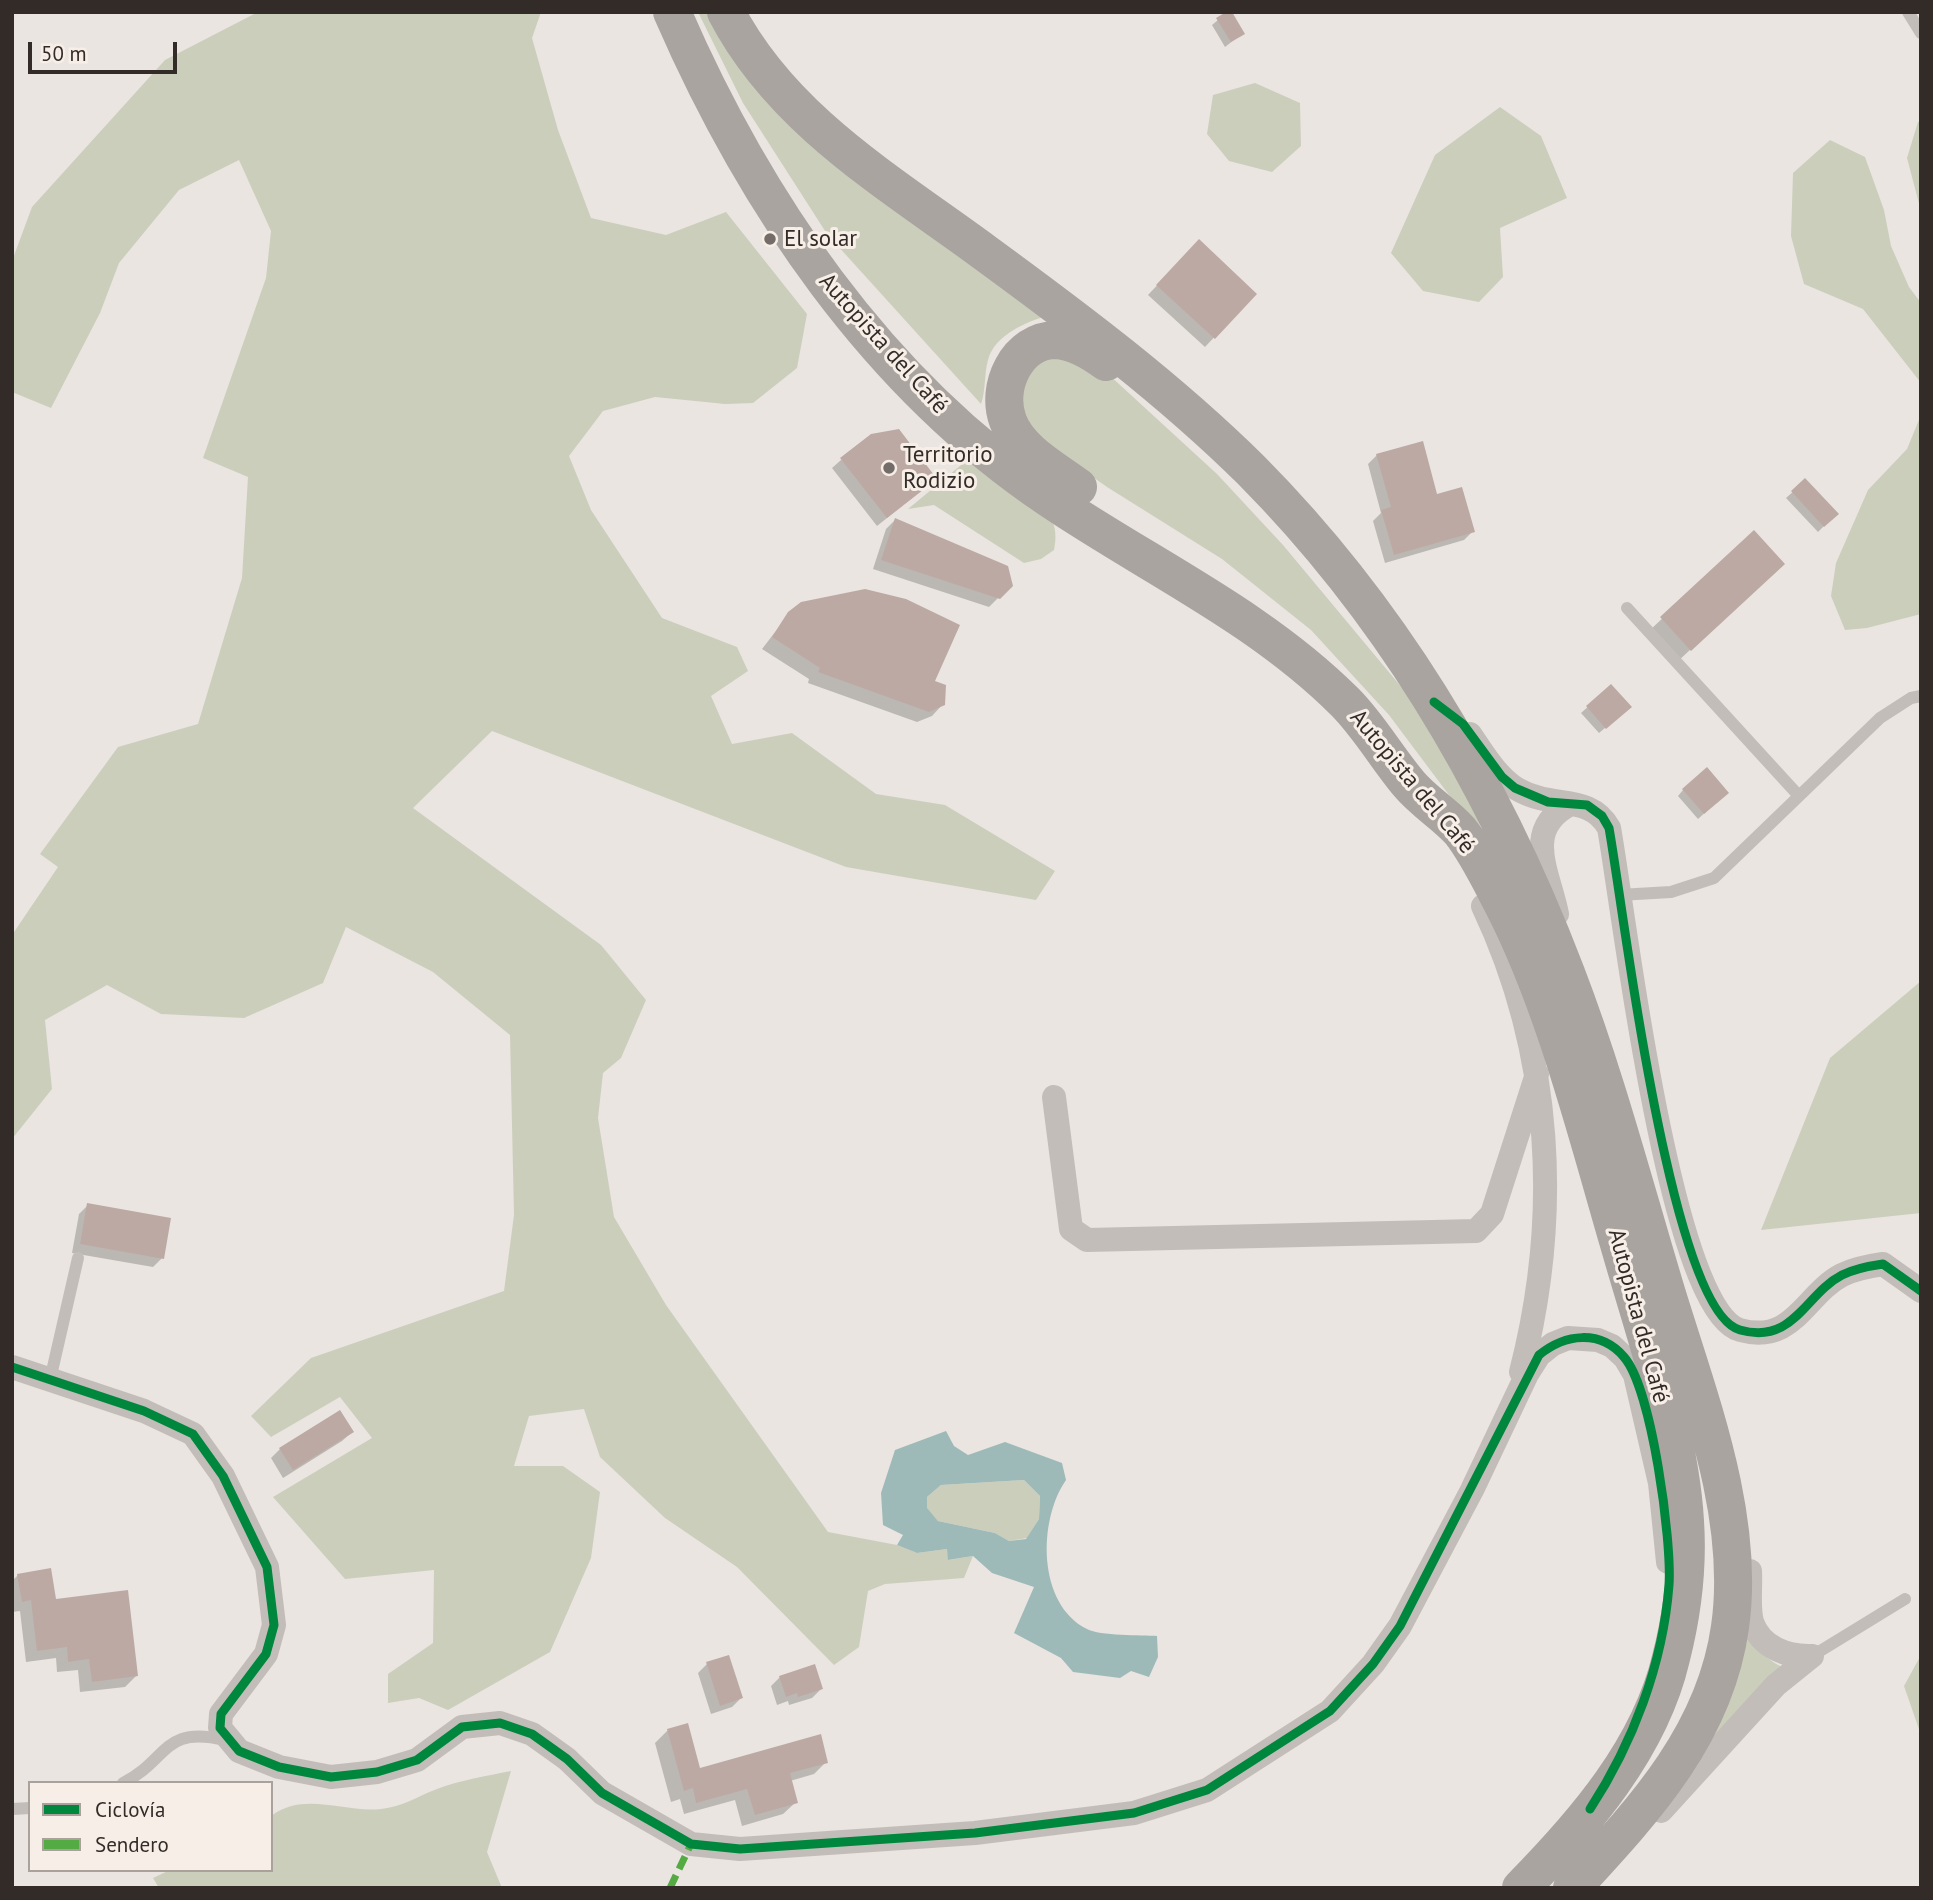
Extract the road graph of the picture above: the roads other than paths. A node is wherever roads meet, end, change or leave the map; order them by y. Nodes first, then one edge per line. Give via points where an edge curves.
1 (672, 12) edge
2 (726, 12) edge
3 (1908, 12) edge
4 (1921, 33) edge
5 (1326, 553) junction
6 (1627, 608) dead end
7 (1298, 659) junction
8 (1921, 696) edge
9 (1434, 702) junction
10 (1415, 791) junction
11 (1799, 796) junction
12 (1569, 805) junction
13 (1619, 895) junction
14 (1567, 977) junction
15 (1537, 1074) junction
16 (1054, 1097) dead end
17 (78, 1258) dead end
18 (1921, 1291) edge
19 (12, 1367) edge
20 (50, 1380) junction
21 (1506, 1420) junction
22 (1712, 1448) junction
23 (1905, 1600) dead end
24 (1812, 1656) junction
25 (229, 1741) junction
26 (126, 1781) edge
27 (1590, 1810) junction
28 (1521, 1888) edge
29 (1572, 1888) edge
30 (1578, 1888) edge

1 - 7 highway, Autopista del Café via 723,123 778,217 847,308 914,382 1017,476 1208,595
2 - 5 highway, Autopista del Café via 757,62 801,114 1091,330 1166,392 1257,477
3 - 4 lane
5 - 7 highway via 1284,528 1188,431 1089,350 1057,340 1044,342 1030,348 1010,371 1004,402 1008,421 1037,457 1080,489 1269,607
5 - 9 highway, Autopista del Café
6 - 11 lane
7 - 10 highway, Autopista del Café via 1349,706
8 - 11 lane via 1880,718
9 - 12 street via 1463,724 1515,788
9 - 14 highway, Autopista del Café via 1495,809
10 - 15 street via 1470,878 1492,925 1515,986
10 - 27 highway, Autopista del Café via 1459,830 1523,947 1611,1217 1665,1412 1682,1492 1686,1527 1682,1597 1664,1686 1635,1746
11 - 13 lane via 1714,878 1671,892
12 - 13 street via 1587,805 1609,828
12 - 14 street via 1548,820 1541,847
13 - 18 street via 1669,1178 1689,1248 1718,1312 1738,1330 1759,1332 1788,1325 1840,1276 1883,1264
14 - 22 highway, Autopista del Café
15 - 16 street via 1492,1214 1476,1231 1087,1240 1071,1229
15 - 21 street via 1547,1174 1544,1249 1534,1323
17 - 20 lane
19 - 20 street
20 - 25 street via 144,1411 192,1434 223,1476 267,1567 274,1625 267,1654 221,1714 220,1728
21 - 25 street via 1400,1626 1373,1664 1329,1711 1207,1790 1134,1813 975,1833 740,1849 691,1844 602,1793 532,1734 500,1723 462,1727 417,1760 377,1772 331,1777 279,1767 239,1751
21 - 27 street via 1539,1355 1569,1338 1591,1338 1612,1346 1635,1375 1643,1399 1660,1483 1669,1585 1646,1693 1613,1775
22 - 24 street via 1746,1546 1752,1622 1777,1651 1794,1657
22 - 29 highway, Autopista del Café via 1733,1555 1730,1628 1723,1663 1684,1755 1644,1810
23 - 24 lane
24 - 30 street via 1776,1685 1640,1835
25 - 26 lane via 198,1733 174,1741
27 - 28 highway, Autopista del Café

